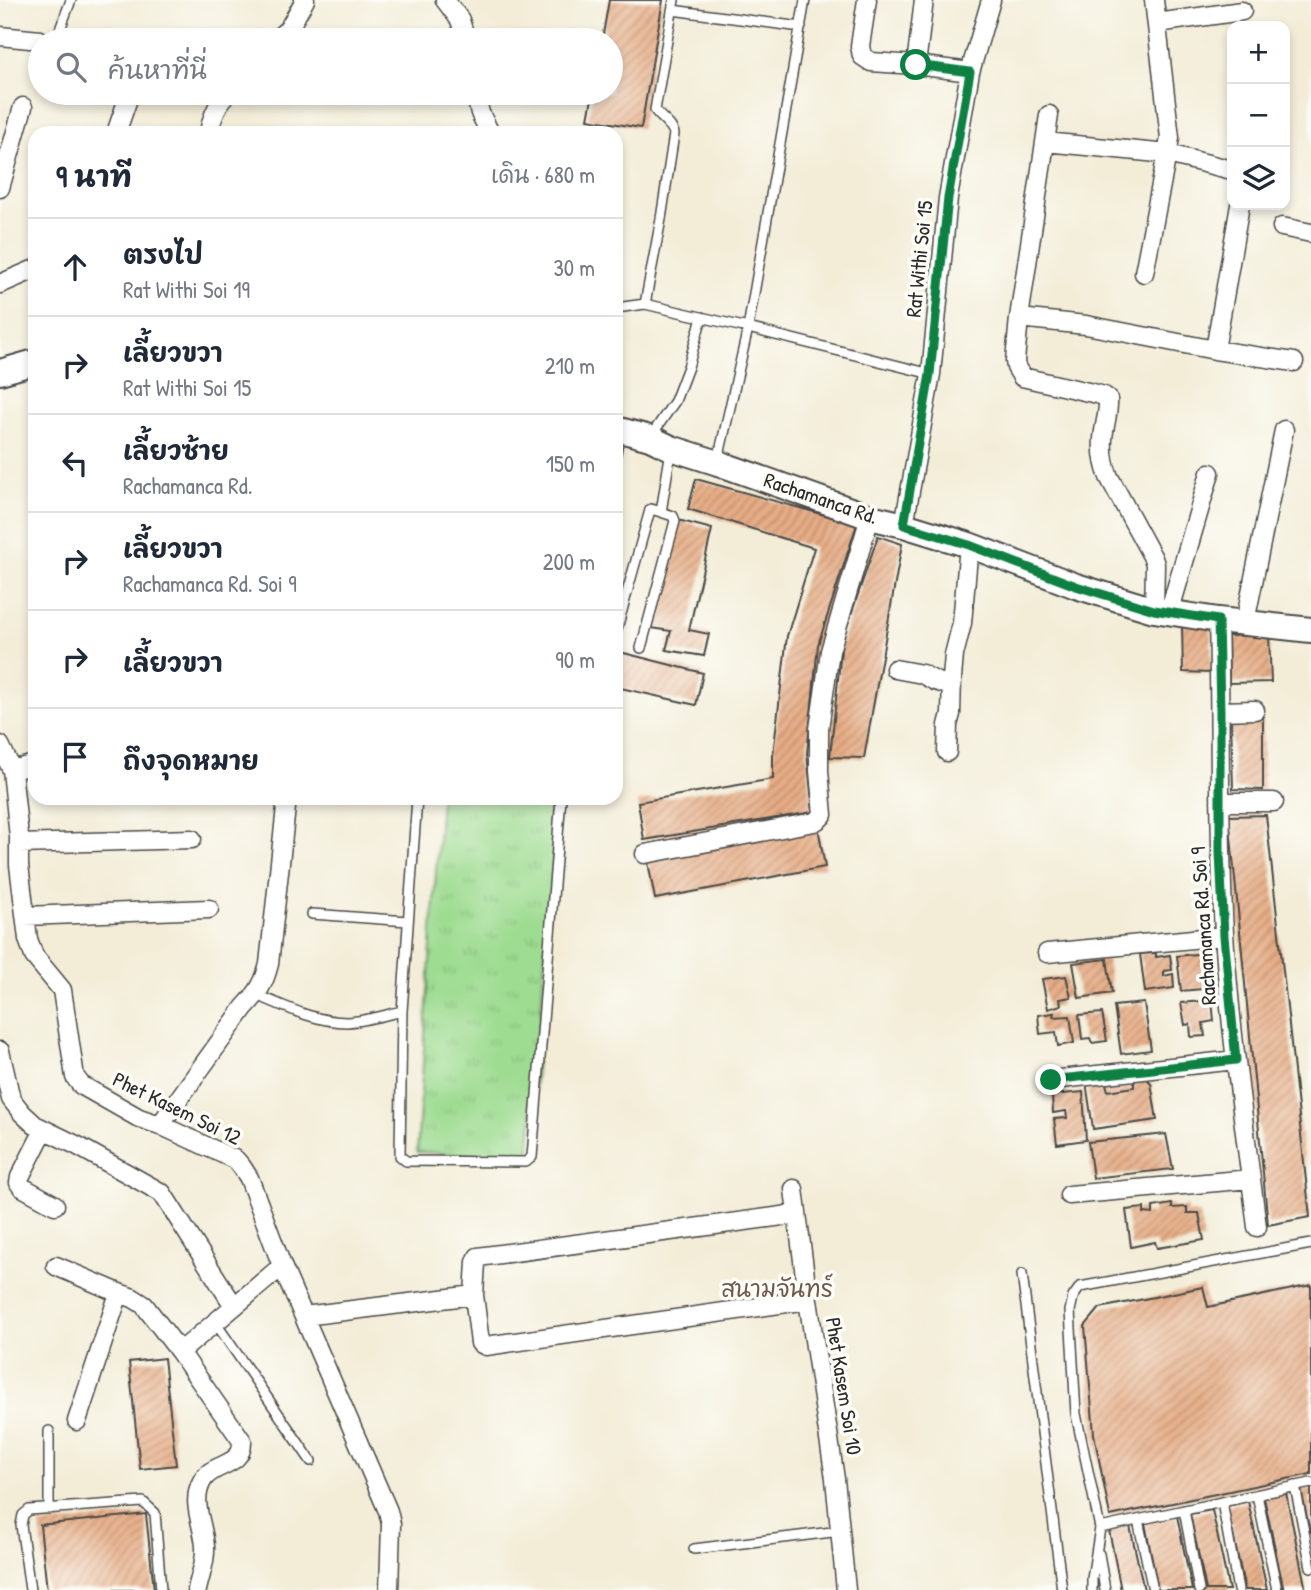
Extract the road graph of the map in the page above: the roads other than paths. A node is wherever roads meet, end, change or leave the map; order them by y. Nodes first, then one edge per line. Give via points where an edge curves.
1 (71, 0) edge
2 (305, 0) edge
3 (445, 0) edge
4 (805, 0) edge
5 (867, 0) edge
6 (924, 0) edge
7 (991, 0) edge
8 (1154, 0) edge
9 (673, 5) edge
10 (1242, 11) dead end
11 (1157, 23) junction
12 (801, 27) junction
13 (60, 28) edge
14 (289, 28) edge
15 (462, 28) edge
16 (0, 36) edge
17 (28, 39) edge
18 (916, 65) junction
19 (970, 72) junction
20 (126, 105) edge
21 (218, 105) edge
22 (478, 105) edge
23 (23, 107) dead end
24 (1049, 115) dead end
25 (118, 126) edge
26 (211, 126) edge
27 (486, 126) edge
28 (1045, 142) junction
29 (1168, 154) junction
30 (1227, 169) edge
31 (0, 188) edge
32 (1239, 210) edge
33 (1282, 228) dead end
34 (1311, 233) edge
35 (28, 273) edge
36 (1144, 273) dead end
37 (0, 284) edge
38 (645, 304) junction
39 (623, 307) edge
40 (702, 317) junction
41 (1019, 318) junction
42 (748, 328) junction
43 (1215, 350) junction
44 (1294, 362) dead end
45 (28, 364) edge
46 (0, 372) edge
47 (930, 374) junction
48 (1284, 430) dead end
49 (623, 439) edge
50 (660, 443) junction
51 (718, 463) junction
52 (1210, 473) dead end
53 (661, 512) junction
54 (870, 517) junction
55 (904, 525) junction
56 (969, 545) junction
57 (623, 607) edge
58 (1161, 612) junction
59 (1218, 620) junction
60 (1245, 622) junction
61 (1311, 631) edge
62 (641, 648) dead end
63 (895, 669) dead end
64 (951, 686) junction
65 (1255, 710) dead end
66 (1220, 711) junction
67 (0, 745) edge
68 (947, 752) dead end
69 (28, 766) edge
70 (12, 770) junction
71 (1220, 802) junction
72 (1273, 802) dead end
73 (286, 805) edge
74 (416, 805) edge
75 (560, 805) edge
76 (192, 839) dead end
77 (19, 844) junction
78 (645, 854) dead end
79 (209, 909) dead end
80 (312, 914) dead end
81 (25, 916) junction
82 (408, 921) junction
83 (1224, 936) junction
84 (1047, 953) dead end
85 (257, 995) junction
86 (402, 1011) junction
87 (0, 1051) edge
88 (1236, 1060) junction
89 (1051, 1080) dead end
90 (160, 1125) junction
91 (44, 1130) junction
92 (1251, 1179) junction
93 (794, 1189) dead end
94 (1069, 1195) dead end
95 (55, 1205) dead end
96 (797, 1214) junction
97 (1257, 1227) dead end
98 (1311, 1244) edge
99 (56, 1266) dead end
100 (282, 1266) junction
101 (1023, 1274) dead end
102 (119, 1293) junction
103 (474, 1295) junction
104 (808, 1300) junction
105 (234, 1306) junction
106 (303, 1316) junction
107 (215, 1322) junction
108 (180, 1352) junction
109 (78, 1421) dead end
110 (49, 1431) dead end
111 (311, 1461) dead end
112 (1311, 1483) edge
113 (1295, 1486) junction
114 (1257, 1494) junction
115 (1222, 1502) junction
116 (49, 1509) junction
117 (1184, 1510) junction
118 (1138, 1520) junction
119 (1101, 1528) junction
120 (840, 1531) junction
121 (1097, 1547) junction
122 (694, 1549) dead end
123 (1311, 1567) edge
124 (30, 1590) edge
125 (161, 1590) edge
126 (197, 1590) edge
127 (389, 1590) edge
128 (846, 1590) edge
129 (1062, 1590) edge
130 (1092, 1590) edge
131 (1105, 1590) edge
132 (1153, 1590) edge
133 (1199, 1590) edge
134 (1238, 1590) edge
135 (1277, 1590) edge

1 - 13 lane
2 - 14 street
3 - 15 street
4 - 12 lane
5 - 18 street via 862,56 871,62
6 - 18 street
7 - 19 street, Rat Withi Soi 15
8 - 11 street
9 - 12 lane
9 - 38 lane via 655,110 674,134
10 - 11 street
11 - 29 street via 1169,120
12 - 42 lane
16 - 17 street
18 - 19 street
19 - 47 street, Rat Withi Soi 15 via 948,198
20 - 25 street
21 - 26 street
22 - 27 street
23 - 31 street
24 - 28 street
28 - 29 street
28 - 41 street
29 - 30 street
29 - 36 street
32 - 43 street
33 - 34 street
35 - 37 street
38 - 39 lane
38 - 40 lane
40 - 42 lane
40 - 50 lane
41 - 43 street via 1086,325
41 - 58 street via 1015,361 1022,377 1108,400 1104,464 1155,564
42 - 47 lane
42 - 51 lane
43 - 44 street
45 - 46 street
47 - 55 street, Rat Withi Soi 15
48 - 60 street
49 - 50 street, Rachamanca Rd.
50 - 51 street, Rachamanca Rd.
50 - 53 lane
51 - 54 street, Rachamanca Rd.
52 - 58 street
53 - 57 lane via 650,510
53 - 62 lane via 675,521
54 - 55 street, Rachamanca Rd.
54 - 78 street via 830,651 819,729 822,815 814,822
55 - 56 street, Rachamanca Rd.
56 - 58 street, Rachamanca Rd.
56 - 64 street
58 - 59 street, Rachamanca Rd.
59 - 60 street, Rachamanca Rd.
59 - 66 street, Rachamanca Rd. Soi 9
60 - 61 street, Rachamanca Rd.
63 - 64 street
64 - 68 street
65 - 66 street
66 - 71 street, Rachamanca Rd. Soi 9
67 - 70 street, Phet Kasem Soi 12
69 - 70 street
70 - 77 street, Phet Kasem Soi 12
71 - 72 street
71 - 83 street, Rachamanca Rd. Soi 9
73 - 85 street via 269,964
74 - 82 lane
75 - 86 lane via 530,1160 401,1159
76 - 77 street
77 - 81 street, Phet Kasem Soi 12
79 - 81 street
80 - 82 lane
81 - 90 street, Phet Kasem Soi 12 via 34,956 62,990 75,1077 138,1118
82 - 86 lane
83 - 84 street
83 - 88 street, Rachamanca Rd. Soi 9
85 - 86 lane via 327,1020 349,1022
85 - 90 street
87 - 91 street via 11,1100
88 - 89 street
88 - 92 street, Rachamanca Rd. Soi 9
90 - 100 street, Phet Kasem Soi 12 via 236,1160 249,1178
91 - 95 street via 19,1183
91 - 105 street via 162,1193
92 - 94 street
92 - 97 street, Rachamanca Rd. Soi 9
93 - 96 street, Phet Kasem Soi 10
96 - 103 street via 478,1257
96 - 104 street, Phet Kasem Soi 10
98 - 119 lane via 1080,1287 1070,1311 1076,1414
99 - 102 street
100 - 105 street
100 - 106 street, Phet Kasem Soi 12
101 - 129 lane
102 - 108 street via 144,1306
102 - 109 street
103 - 104 street via 480,1343 486,1346
103 - 106 street
104 - 120 street, Phet Kasem Soi 10
105 - 107 street
106 - 127 street, Phet Kasem Soi 12 via 388,1511
107 - 108 street
107 - 111 lane
108 - 126 street via 242,1441 238,1457 204,1478 200,1486 197,1507 205,1558
110 - 116 lane
112 - 113 lane
113 - 114 lane
113 - 123 lane
114 - 115 lane
114 - 135 lane
115 - 117 lane
115 - 134 lane
116 - 124 lane via 29,1510 23,1515
116 - 125 lane via 144,1503 150,1507 155,1513
117 - 118 lane
117 - 133 lane
118 - 119 lane
118 - 132 lane
119 - 121 lane
120 - 122 lane
120 - 128 street, Phet Kasem Soi 10
121 - 130 lane
121 - 131 lane

